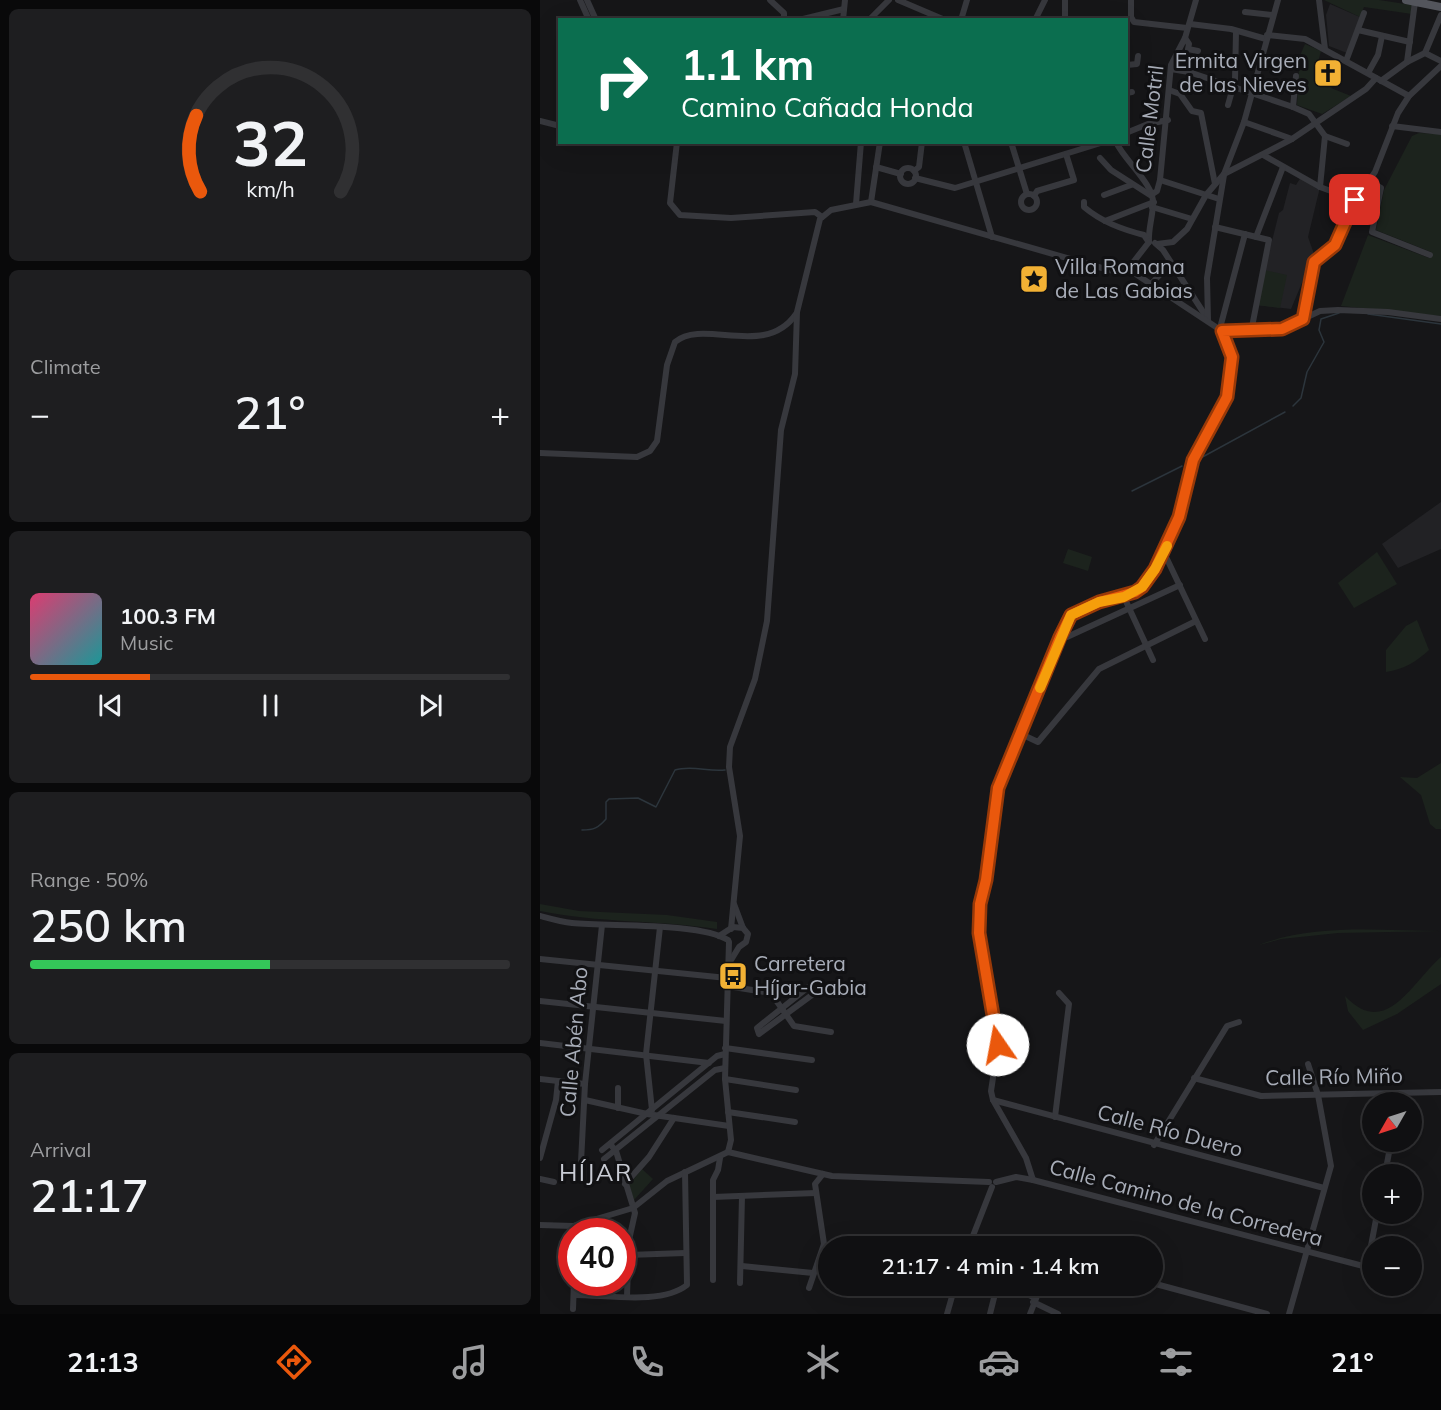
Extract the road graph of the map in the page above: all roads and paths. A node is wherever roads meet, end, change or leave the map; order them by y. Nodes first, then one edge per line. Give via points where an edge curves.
1 (580, 0) edge
2 (587, 0) edge
3 (770, 0) edge
4 (845, 0) edge
5 (889, 0) edge
6 (898, 0) edge
7 (967, 0) edge
8 (1045, 0) edge
9 (1065, 0) edge
10 (1131, 0) edge
11 (1190, 0) edge
12 (1196, 0) edge
13 (1278, 0) edge
14 (1319, 0) edge
15 (1406, 0) edge
16 (1415, 2) junction
17 (1438, 4) edge
18 (844, 9) junction
19 (1245, 12) dead end
20 (1364, 13) dead end
21 (1274, 15) junction
22 (1441, 15) edge
23 (588, 18) edge
24 (595, 18) edge
25 (784, 18) edge
26 (807, 18) edge
27 (843, 18) edge
28 (871, 18) edge
29 (937, 18) edge
30 (962, 18) edge
31 (1036, 18) edge
32 (1065, 18) edge
33 (1189, 26) junction
34 (1358, 30) junction
35 (1236, 32) junction
36 (1382, 36) junction
37 (1266, 37) junction
38 (1185, 38) junction
39 (1410, 42) junction
40 (1325, 49) junction
41 (1198, 51) dead end
42 (1425, 53) junction
43 (1138, 56) dead end
44 (1346, 61) junction
45 (1441, 61) edge
46 (1407, 62) junction
47 (1128, 65) edge
48 (1441, 66) edge
49 (1171, 69) junction
50 (1368, 73) junction
51 (1296, 76) dead end
52 (1379, 79) junction
53 (1234, 87) junction
54 (1169, 90) junction
55 (1253, 92) junction
56 (1409, 96) junction
57 (1228, 105) dead end
58 (1293, 107) junction
59 (540, 120) edge
60 (1168, 120) junction
61 (1244, 122) junction
62 (1316, 123) junction
63 (558, 125) edge
64 (1392, 126) junction
65 (1128, 132) edge
66 (1441, 132) edge
67 (1325, 136) junction
68 (1292, 139) junction
69 (677, 144) edge
70 (861, 144) edge
71 (880, 144) edge
72 (922, 144) edge
73 (965, 144) edge
74 (1012, 144) edge
75 (1097, 144) edge
76 (1117, 144) edge
77 (1347, 144) dead end
78 (1066, 154) junction
79 (1263, 155) junction
80 (1100, 158) dead end
81 (876, 167) junction
82 (1283, 167) junction
83 (1018, 168) junction
84 (901, 174) junction
85 (1224, 174) junction
86 (915, 175) junction
87 (1160, 180) junction
88 (1368, 181) junction
89 (976, 182) junction
90 (1215, 184) junction
91 (1131, 185) junction
92 (1320, 187) junction
93 (1104, 195) dead end
94 (1206, 195) junction
95 (1219, 199) junction
96 (1355, 200) junction
97 (1152, 201) junction
98 (871, 202) junction
99 (1084, 202) dead end
100 (856, 204) junction
101 (822, 217) junction
102 (1192, 219) junction
103 (1105, 221) junction
104 (1215, 227) junction
105 (1245, 234) junction
106 (992, 237) junction
107 (1256, 237) junction
108 (1149, 242) junction
109 (1157, 244) junction
110 (1430, 255) dead end
111 (1171, 263) junction
112 (1128, 269) junction
113 (1151, 284) junction
114 (797, 312) junction
115 (1303, 319) junction
116 (1441, 319) edge
117 (1208, 320) junction
118 (1221, 329) junction
119 (1251, 332) junction
120 (540, 453) edge
121 (1162, 556) junction
122 (1180, 585) junction
123 (1124, 597) junction
124 (1129, 608) junction
125 (1196, 621) junction
126 (1060, 637) junction
127 (1205, 639) dead end
128 (1146, 645) junction
129 (1153, 660) dead end
130 (1021, 734) junction
131 (733, 897) junction
132 (540, 916) edge
133 (602, 925) junction
134 (660, 927) junction
135 (743, 928) junction
136 (730, 930) junction
137 (719, 936) junction
138 (729, 941) junction
139 (739, 946) junction
140 (540, 959) edge
141 (598, 965) junction
142 (728, 966) junction
143 (655, 971) junction
144 (727, 978) junction
145 (727, 986) junction
146 (1059, 993) dead end
147 (540, 1001) edge
148 (594, 1007) junction
149 (782, 1007) junction
150 (651, 1013) junction
151 (786, 1015) junction
152 (726, 1021) junction
153 (1239, 1022) dead end
154 (831, 1032) dead end
155 (540, 1042) edge
156 (590, 1048) junction
157 (725, 1051) junction
158 (646, 1054) junction
159 (812, 1060) dead end
160 (709, 1063) junction
161 (1308, 1064) dead end
162 (725, 1068) junction
163 (715, 1070) junction
164 (1194, 1078) junction
165 (540, 1079) edge
166 (725, 1079) junction
167 (558, 1081) junction
168 (685, 1083) junction
169 (585, 1084) junction
170 (618, 1088) dead end
171 (690, 1090) junction
172 (795, 1090) dead end
173 (1422, 1092) edge
174 (1441, 1092) edge
175 (1362, 1094) edge
176 (1318, 1095) junction
177 (585, 1100) junction
178 (993, 1100) junction
179 (1007, 1106) junction
180 (618, 1108) junction
181 (649, 1112) junction
182 (728, 1112) junction
183 (657, 1116) junction
184 (675, 1118) junction
185 (1055, 1118) junction
186 (1003, 1119) junction
187 (795, 1122) dead end
188 (540, 1124) edge
189 (549, 1126) junction
190 (729, 1126) junction
191 (615, 1144) junction
192 (1154, 1145) junction
193 (602, 1150) dead end
194 (728, 1152) junction
195 (540, 1158) edge
196 (720, 1158) junction
197 (604, 1159) dead end
198 (581, 1162) dead end
199 (685, 1172) junction
200 (823, 1174) junction
201 (540, 1179) edge
202 (1033, 1180) junction
203 (554, 1182) dead end
204 (993, 1183) junction
205 (625, 1184) junction
206 (1324, 1188) junction
207 (816, 1192) junction
208 (741, 1196) junction
209 (713, 1197) junction
210 (633, 1208) junction
211 (604, 1218) edge
212 (634, 1218) edge
213 (1375, 1224) edge
214 (540, 1225) edge
215 (558, 1227) edge
216 (973, 1236) edge
217 (1306, 1252) junction
218 (685, 1253) junction
219 (636, 1255) edge
220 (741, 1266) junction
221 (813, 1273) junction
222 (713, 1280) dead end
223 (740, 1283) dead end
224 (1163, 1286) edge
225 (809, 1288) dead end
226 (575, 1296) edge
227 (627, 1296) edge
228 (952, 1296) edge
229 (994, 1296) edge
230 (1027, 1296) edge
231 (1036, 1296) edge
232 (1034, 1300) junction
233 (573, 1309) dead end
234 (947, 1314) edge
235 (990, 1314) edge
236 (1030, 1314) edge
237 (1058, 1314) edge
238 (1267, 1314) edge
239 (1289, 1314) edge

1 - 23 street
2 - 24 street
3 - 25 street
4 - 18 street
5 - 28 street
6 - 29 street
7 - 30 street
8 - 31 street
9 - 32 street
10 - 33 street via 1134,22
11 - 12 street
12 - 33 street, Calle Motril
13 - 21 street
14 - 40 street
15 - 16 main road
16 - 17 main road
16 - 39 street
18 - 26 street
18 - 27 street
19 - 21 street
20 - 34 street
21 - 37 street
22 - 42 street
33 - 35 street
33 - 38 street, Calle Motril
34 - 36 street
34 - 44 street
35 - 37 street
35 - 53 street
36 - 39 street
36 - 50 street
37 - 40 street via 1302,38
37 - 55 street
38 - 41 street via 1188,49
38 - 49 street, Calle Motril
39 - 46 street
40 - 44 street
42 - 45 street
42 - 46 street
43 - 47 street via 1137,64
44 - 50 street
46 - 52 street
48 - 56 street
49 - 53 street
49 - 54 street, Calle Motril
50 - 52 street
51 - 58 street
52 - 56 street
52 - 62 street
53 - 55 street
53 - 57 street
54 - 60 street, Calle Motril
54 - 90 street via 1180,94 1192,111 1201,113
55 - 58 street
55 - 61 street
56 - 64 street
58 - 62 street via 1309,114
59 - 63 street
60 - 65 street
60 - 87 street, Calle Motril
61 - 68 street
61 - 85 street
62 - 67 street
62 - 68 street
64 - 66 street
64 - 88 street
67 - 77 street
67 - 92 street
68 - 79 street
69 - 101 street via 670,203 680,215 731,218 815,212
70 - 100 street
71 - 81 street
72 - 86 street
73 - 89 street
74 - 83 street
75 - 78 street
76 - 97 street via 1122,156 1141,176
78 - 83 street
78 - 83 street via 1074,180 1030,195
79 - 82 street
79 - 85 street
80 - 91 street
81 - 84 street
81 - 98 street
82 - 92 street
82 - 107 street
83 - 89 street
84 - 86 street via 908,168
84 - 86 street via 905,183 910,183
85 - 90 street
85 - 95 street
86 - 89 street via 948,188
87 - 94 street
87 - 97 street, Calle Motril
88 - 96 street
88 - 110 street via 1381,188 1372,232
89 - 106 street
90 - 94 street
91 - 93 street
91 - 97 street
92 - 96 street
94 - 95 street
94 - 102 street
95 - 104 street
96 - 115 street via 1335,245 1314,262
97 - 102 street
97 - 103 street
97 - 108 street, Calle Motril
98 - 100 street
98 - 106 street
99 - 103 street via 1084,207
100 - 101 street via 831,210
101 - 114 street
102 - 109 street via 1173,242
103 - 108 street via 1144,235
104 - 105 street
104 - 117 street via 1207,278
105 - 107 street
105 - 118 street
106 - 112 street via 1109,270
107 - 119 street via 1269,240
108 - 109 street
108 - 112 street
109 - 111 street
111 - 113 street
111 - 117 street
112 - 113 street
113 - 117 street
114 - 120 street via 775,333 690,335 675,342 667,365 659,436 647,453 637,457
114 - 131 street via 795,374 781,430 767,621 754,678 730,747 729,767 740,836
115 - 116 street via 1320,311 1338,310
115 - 119 street via 1282,329
117 - 118 street
118 - 119 street
118 - 121 street via 1232,357 1227,397 1193,460 1179,517
121 - 122 street
121 - 123 street via 1142,587
122 - 124 street
122 - 125 street
123 - 124 street
123 - 126 street via 1099,602 1071,615
124 - 126 street
124 - 128 street
125 - 127 street
125 - 128 street
126 - 130 street
128 - 129 street
128 - 130 street via 1099,669 1038,742
130 - 178 street via 998,788 980,904 979,933 998,1045
131 - 135 street
131 - 136 street
132 - 133 street
133 - 134 street
133 - 141 street, Calle Abén Abo
134 - 137 street
134 - 143 street
135 - 136 street via 736,926
135 - 139 street via 747,940
136 - 137 street
136 - 138 street
137 - 138 street
138 - 139 street
138 - 142 street
139 - 142 street
140 - 141 street
141 - 143 street
141 - 148 street, Calle Abén Abo
142 - 144 street
143 - 144 street
143 - 150 street
144 - 145 street
145 - 149 street via 771,993
145 - 152 street
146 - 185 street via 1069,1004
147 - 148 street
148 - 150 street
148 - 156 street, Calle Abén Abo
149 - 151 street
149 - 151 street via 756,1031 761,1035
149 - 151 street via 811,985 816,988
150 - 152 street
150 - 158 street
151 - 154 street via 794,1026
152 - 157 street
153 - 164 street via 1227,1026
155 - 156 street
156 - 158 street
156 - 169 street, Calle Abén Abo
157 - 159 street
157 - 160 street
157 - 162 street
158 - 160 street
158 - 181 street
160 - 163 street
160 - 168 street
161 - 176 street
162 - 163 street
162 - 166 street
163 - 171 street
164 - 176 street, Calle Río Miño via 1261,1096
164 - 192 street
165 - 167 street
166 - 172 street
166 - 182 street
167 - 169 street
167 - 189 street
168 - 171 street
168 - 181 street
169 - 177 street, Calle Abén Abo
170 - 180 street
171 - 183 street
173 - 174 street, Calle Río Miño
175 - 176 street, Calle Río Miño
176 - 206 street via 1331,1166
177 - 180 street
177 - 198 street, Calle Abén Abo
178 - 179 street, Calle Río Duero
178 - 186 street
179 - 185 street, Calle Río Duero
179 - 186 street
180 - 181 street
181 - 183 street
181 - 191 street
182 - 187 street
182 - 190 street
183 - 184 street
183 - 191 street
184 - 190 street
184 - 205 street
185 - 192 street, Calle Río Duero
186 - 202 street via 1026,1158
188 - 189 street
189 - 195 street
190 - 194 street
191 - 193 street
191 - 197 street
191 - 205 street
192 - 206 street, Calle Río Duero
194 - 196 street
194 - 200 street, Calle Camino de la Corredera
196 - 199 street
196 - 209 street via 712,1180
199 - 210 street
199 - 218 street
200 - 204 street, Calle Camino de la Corredera
200 - 207 street via 815,1184
201 - 203 street
202 - 204 street, Calle Camino de la Corredera via 1016,1178
202 - 217 street, Calle Camino de la Corredera
204 - 216 street
205 - 210 street
206 - 217 street
207 - 208 street
207 - 221 street via 824,1244
208 - 209 street
208 - 220 street
209 - 222 street
210 - 211 street
210 - 212 street
213 - 217 street, Calle Camino de la Corredera via 1366,1267
214 - 215 street
217 - 239 street
218 - 219 street
218 - 227 street via 687,1285 679,1292 650,1298
220 - 221 street
220 - 223 street
221 - 225 street
224 - 238 street
226 - 233 street
228 - 234 street
229 - 235 street
230 - 232 street
231 - 232 street
232 - 236 street
232 - 237 street

